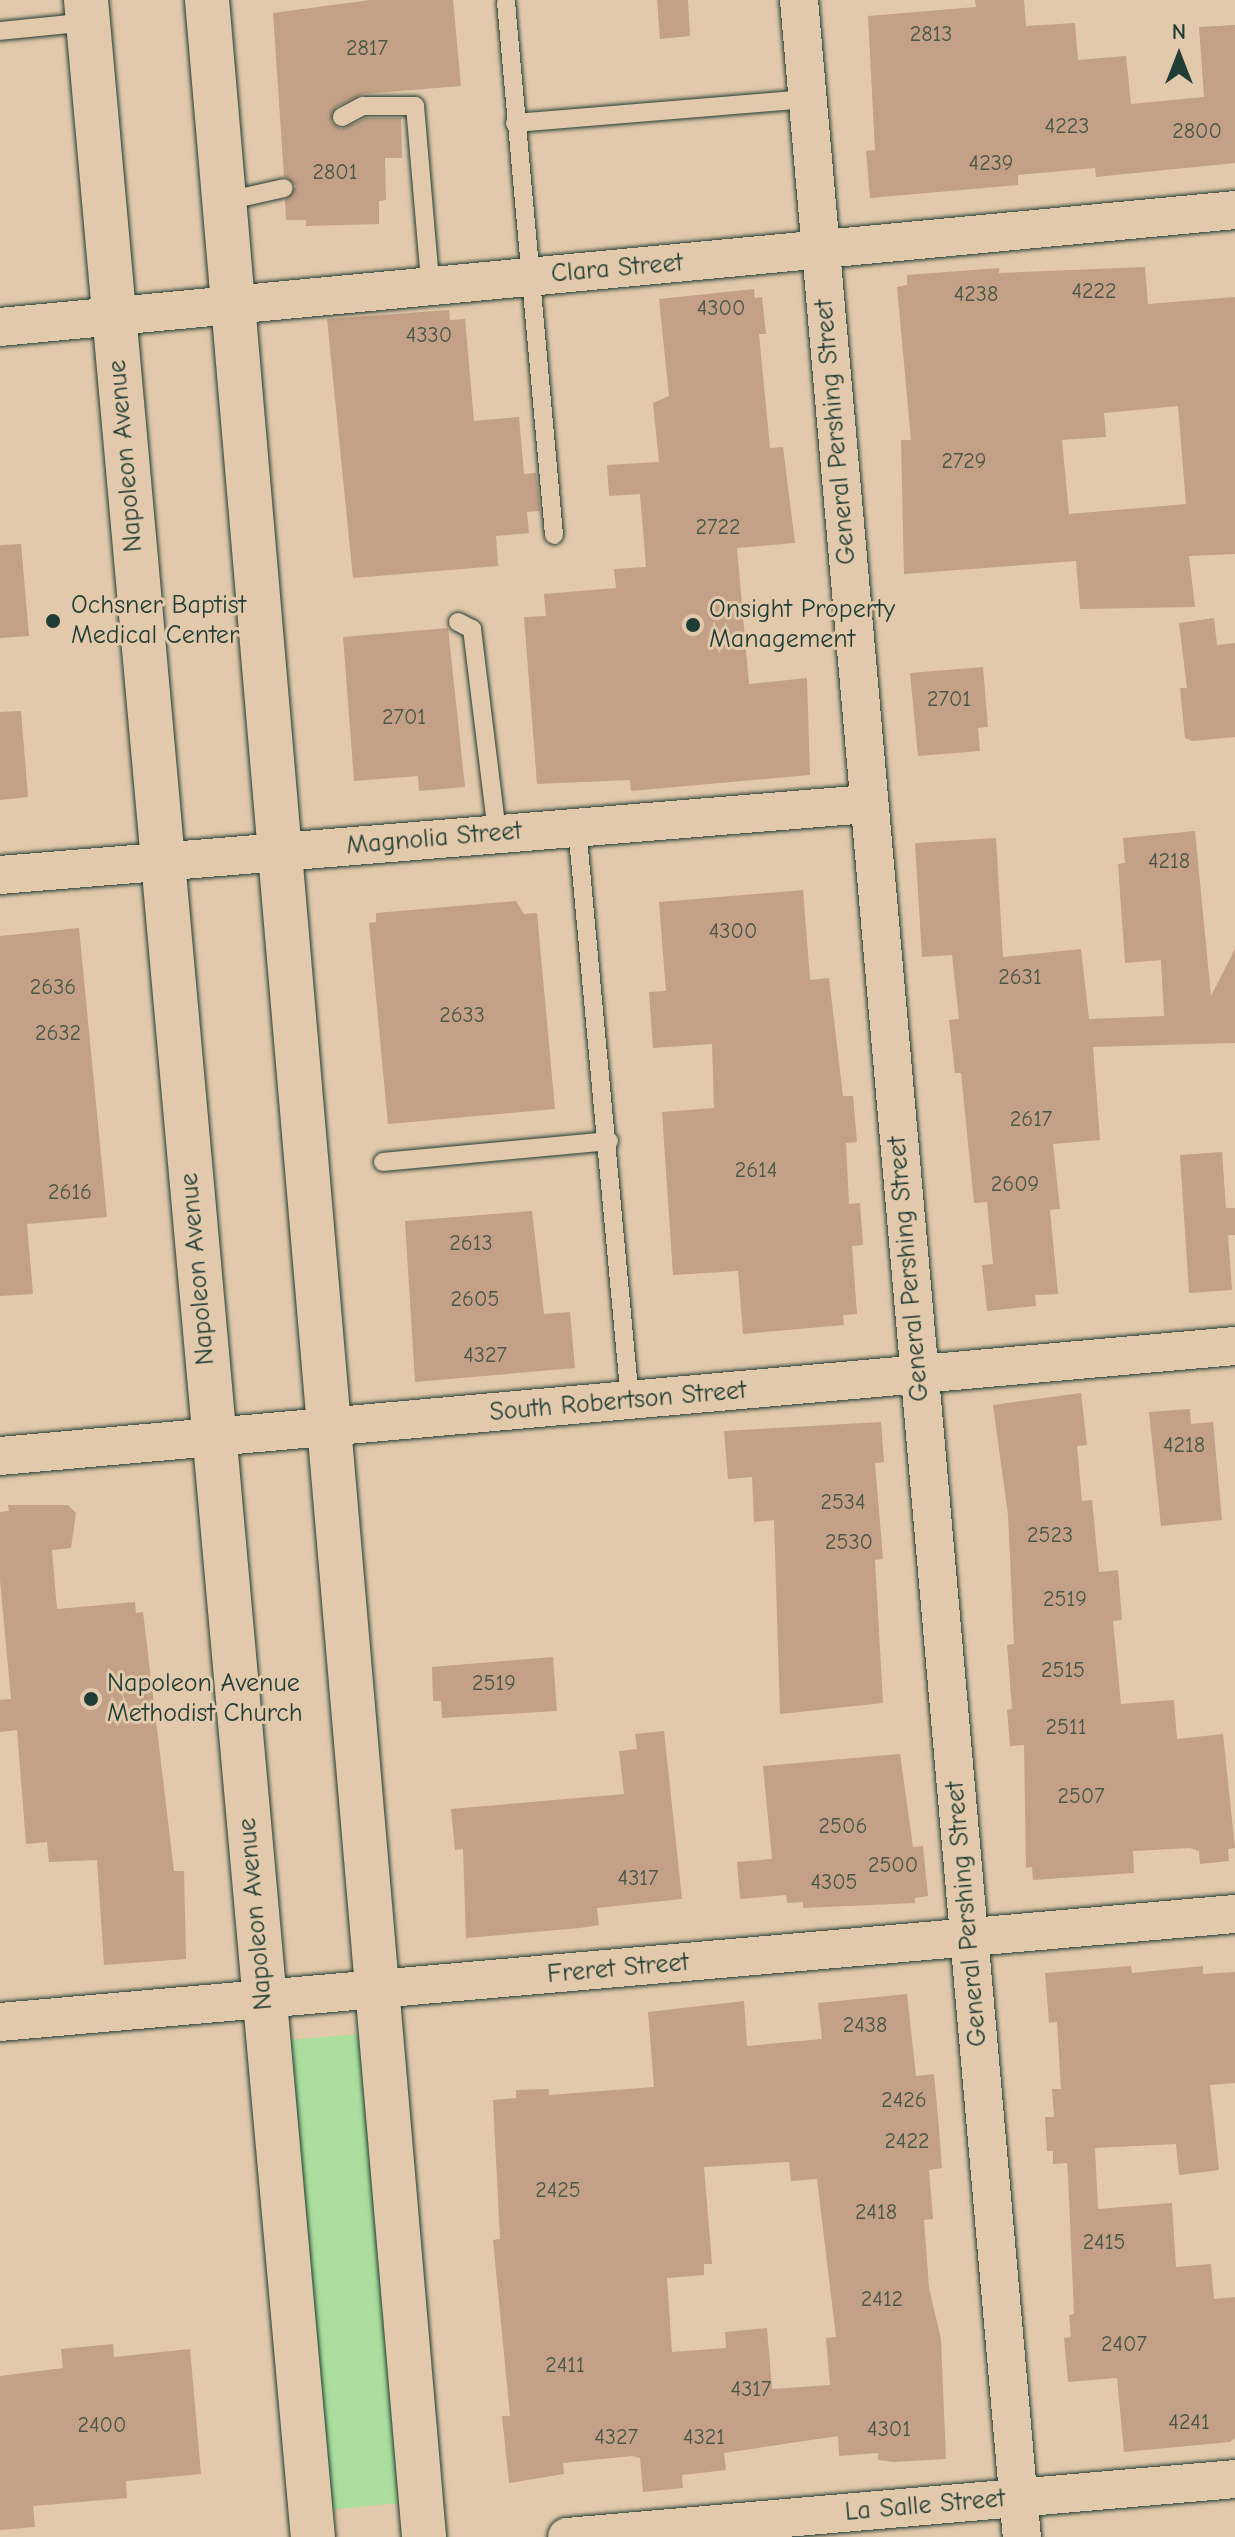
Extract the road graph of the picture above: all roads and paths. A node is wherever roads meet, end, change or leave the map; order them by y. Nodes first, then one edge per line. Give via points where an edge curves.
1 (207, 0) edge
2 (799, 0) edge
3 (506, 2) dead end
4 (87, 11) edge
5 (0, 31) edge
6 (807, 99) junction
7 (342, 117) dead end
8 (515, 123) junction
9 (284, 188) dead end
10 (226, 201) junction
11 (1235, 210) edge
12 (820, 250) junction
13 (527, 278) junction
14 (430, 282) junction
15 (233, 305) junction
16 (114, 317) junction
17 (0, 327) edge
18 (554, 535) dead end
19 (458, 622) dead end
20 (868, 804) junction
21 (577, 827) junction
22 (497, 834) junction
23 (280, 851) junction
24 (162, 861) junction
25 (0, 875) edge
26 (609, 1141) junction
27 (383, 1162) dead end
28 (1235, 1346) edge
29 (919, 1375) junction
30 (630, 1401) junction
31 (330, 1429) junction
32 (213, 1439) junction
33 (0, 1456) edge
34 (1235, 1914) edge
35 (969, 1938) junction
36 (377, 1990) junction
37 (264, 2000) junction
38 (0, 2022) edge
39 (1235, 2479) edge
40 (1018, 2498) junction
41 (313, 2537) edge
42 (424, 2537) edge
43 (567, 2537) edge
44 (1022, 2537) edge

1 - 10 main road
2 - 6 street, General Pershing Street
3 - 8 lane
4 - 5 lane
4 - 16 main road, Napoleon Avenue
6 - 8 lane
6 - 12 street, General Pershing Street
7 - 14 lane via 363,106 415,106
8 - 13 lane
9 - 10 lane
10 - 15 main road
11 - 12 street, Clara Street
12 - 13 street, Clara Street
12 - 20 street, General Pershing Street
13 - 14 street, Clara Street
13 - 18 lane
14 - 15 street, Clara Street
15 - 16 street, Clara Street
15 - 23 main road
16 - 17 street, Clara Street
16 - 24 main road, Napoleon Avenue
19 - 22 lane via 472,629
20 - 21 street, Magnolia Street
20 - 29 street, General Pershing Street
21 - 22 street, Magnolia Street
21 - 26 lane
22 - 23 street, Magnolia Street
23 - 24 street, Magnolia Street
23 - 31 main road
24 - 25 street, Magnolia Street
24 - 32 main road, Napoleon Avenue
26 - 27 lane
26 - 30 lane
28 - 29 street, South Robertson Street
29 - 30 street, South Robertson Street
29 - 35 street, General Pershing Street
30 - 31 street, South Robertson Street
31 - 32 street, South Robertson Street
31 - 36 main road
32 - 33 street, South Robertson Street
32 - 37 main road, Napoleon Avenue
34 - 35 street, Freret Street
35 - 36 street, Freret Street
35 - 40 street, General Pershing Street
36 - 37 street, Freret Street
36 - 42 main road
37 - 38 street, Freret Street
37 - 41 main road, Napoleon Avenue
39 - 40 street, La Salle Street
40 - 43 street, La Salle Street
40 - 44 street, General Pershing Street

